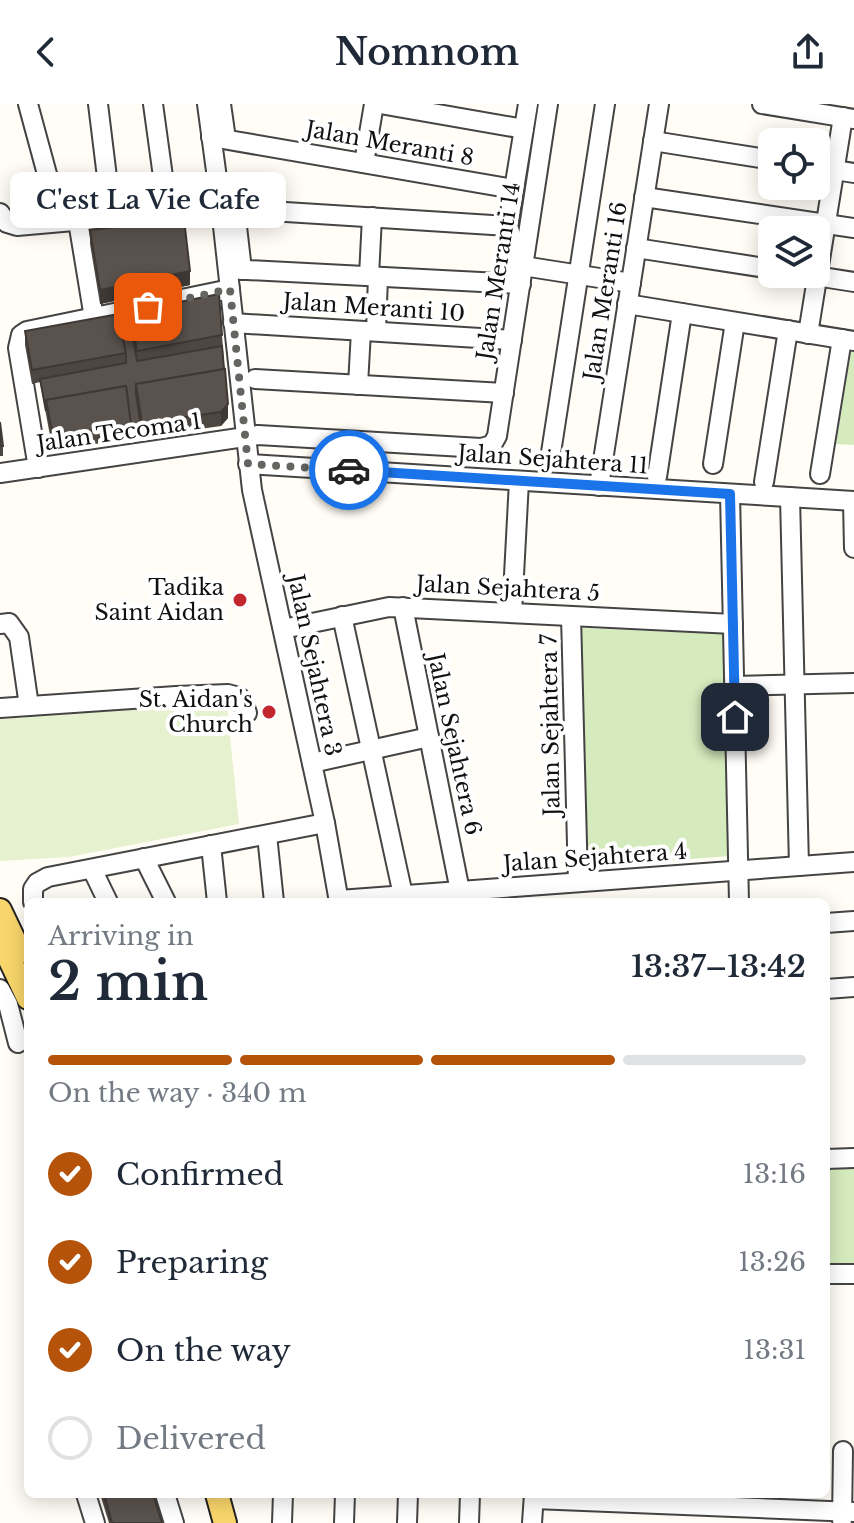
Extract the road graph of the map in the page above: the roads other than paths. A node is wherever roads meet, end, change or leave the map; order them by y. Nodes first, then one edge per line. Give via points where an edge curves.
1 (28, 104) edge
2 (98, 104) edge
3 (153, 104) edge
4 (207, 104) edge
5 (221, 104) edge
6 (374, 104) edge
7 (380, 104) edge
8 (528, 104) edge
9 (548, 104) edge
10 (605, 104) edge
11 (659, 104) edge
12 (762, 104) edge
13 (849, 118) edge
14 (524, 129) junction
15 (219, 138) junction
16 (653, 141) junction
17 (758, 158) edge
18 (364, 163) junction
19 (830, 169) edge
20 (835, 170) junction
21 (854, 173) edge
22 (514, 189) junction
23 (644, 197) junction
24 (228, 209) junction
25 (168, 213) junction
26 (772, 216) edge
27 (827, 216) edge
28 (372, 217) junction
29 (3, 218) edge
30 (112, 218) junction
31 (69, 221) junction
32 (830, 225) edge
33 (508, 226) junction
34 (854, 228) edge
35 (636, 248) junction
36 (758, 267) edge
37 (235, 270) junction
38 (579, 275) junction
39 (374, 277) junction
40 (516, 278) junction
41 (830, 278) edge
42 (854, 282) edge
43 (631, 283) junction
44 (810, 288) edge
45 (230, 289) junction
46 (627, 304) junction
47 (682, 313) junction
48 (94, 318) junction
49 (735, 322) junction
50 (233, 323) junction
51 (788, 330) junction
52 (368, 331) junction
53 (808, 334) junction
54 (512, 340) junction
55 (848, 340) edge
56 (255, 379) dead end
57 (358, 385) junction
58 (504, 393) junction
59 (245, 438) junction
60 (492, 445) joint
61 (550, 459) dead end
62 (248, 464) junction
63 (713, 464) dead end
64 (38, 468) junction
65 (0, 473) edge
66 (820, 474) dead end
67 (657, 477) dead end
68 (519, 481) junction
69 (764, 482) dead end
70 (599, 486) junction
71 (730, 494) junction
72 (790, 497) junction
73 (854, 501) edge
74 (854, 548) edge
75 (403, 607) junction
76 (512, 613) junction
77 (342, 616) junction
78 (571, 616) junction
79 (0, 624) edge
80 (733, 624) junction
81 (283, 629) junction
82 (854, 683) edge
83 (795, 685) junction
84 (734, 686) junction
85 (29, 706) junction
86 (0, 708) edge
87 (247, 713) dead end
88 (429, 737) junction
89 (371, 750) junction
90 (312, 763) junction
91 (325, 823) junction
92 (267, 835) junction
93 (211, 845) junction
94 (144, 858) junction
95 (854, 862) edge
96 (799, 866) junction
97 (92, 869) junction
98 (738, 870) junction
99 (578, 882) junction
100 (460, 891) junction
101 (526, 894) edge
102 (33, 895) edge
103 (403, 895) junction
104 (106, 898) edge
105 (164, 898) edge
106 (217, 898) edge
107 (274, 898) edge
108 (338, 898) edge
109 (371, 898) edge
110 (739, 898) edge
111 (0, 908) edge
112 (24, 909) edge
113 (854, 921) edge
114 (830, 923) edge
115 (0, 939) edge
116 (24, 959) edge
117 (854, 987) edge
118 (0, 989) edge
119 (830, 989) edge
120 (24, 990) edge
121 (18, 1043) dead end
122 (854, 1158) edge
123 (830, 1159) edge
124 (830, 1274) edge
125 (854, 1274) edge
126 (841, 1451) edge
127 (87, 1498) edge
128 (166, 1498) edge
129 (204, 1498) edge
130 (218, 1498) edge
131 (283, 1498) edge
132 (345, 1498) edge
133 (408, 1498) edge
134 (470, 1498) edge
135 (534, 1498) edge
136 (549, 1498) edge
137 (688, 1507) edge
138 (846, 1515) edge
139 (95, 1523) edge
140 (174, 1523) edge
141 (210, 1523) edge
142 (225, 1523) edge
143 (282, 1523) edge
144 (344, 1523) edge
145 (407, 1523) edge
146 (469, 1523) edge
147 (532, 1523) edge

1 - 31 street
2 - 30 street
3 - 25 street
4 - 15 street
5 - 15 street
6 - 18 street
7 - 14 street
8 - 14 street
9 - 40 street, Jalan Meranti 14
10 - 38 street
11 - 16 street, Jalan Meranti 16
12 - 13 street
13 - 20 street
14 - 22 street
15 - 18 street, Jalan Meranti 8
15 - 24 street, Jalan Sejahtera 3
16 - 17 street
16 - 23 street, Jalan Meranti 16
18 - 22 street, Jalan Meranti 8
19 - 20 street
20 - 21 street
20 - 27 street
22 - 33 street
23 - 26 street
23 - 35 street, Jalan Meranti 16
24 - 25 street
24 - 28 street
24 - 37 street, Jalan Sejahtera 3
25 - 30 street
28 - 33 street
28 - 39 street
29 - 31 street via 17,226
30 - 31 street
31 - 48 street
32 - 34 street
33 - 40 street
35 - 36 street
35 - 43 street, Jalan Meranti 16
37 - 39 street
37 - 45 street, Jalan Sejahtera 3
38 - 40 street
38 - 43 street
38 - 61 street
39 - 40 street
39 - 52 street
40 - 54 street, Jalan Meranti 14
41 - 42 street
43 - 46 street, Jalan Meranti 16
44 - 53 street
45 - 48 street
45 - 50 street, Jalan Sejahtera 3
46 - 47 street
46 - 70 street, Jalan Meranti 16
47 - 49 street
47 - 67 street
48 - 64 street via 27,331 19,338
49 - 51 street
49 - 63 street
50 - 52 street, Jalan Meranti 10
50 - 59 street, Jalan Sejahtera 3
51 - 53 street
51 - 69 street
52 - 54 street, Jalan Meranti 10
52 - 57 street
53 - 55 street
54 - 58 street, Jalan Meranti 14
55 - 66 street
56 - 57 street
57 - 58 street
58 - 60 street, Jalan Meranti 14
59 - 60 street, Jalan Tecoma 1
59 - 62 street, Jalan Sejahtera 3
59 - 64 street, Jalan Tecoma 1
62 - 68 street, Jalan Sejahtera 11
62 - 81 street, Jalan Sejahtera 3
64 - 65 street, Jalan Tecoma 1
68 - 70 street, Jalan Sejahtera 11
68 - 76 street
70 - 71 street, Jalan Sejahtera 11
71 - 72 street, Jalan Sejahtera 11
71 - 80 street
72 - 73 street, Jalan Sejahtera 11
72 - 83 street
73 - 74 street
75 - 76 street, Jalan Sejahtera 5
75 - 77 street, Jalan Sejahtera 5
75 - 88 street, Jalan Sejahtera 6
76 - 78 street, Jalan Sejahtera 5
77 - 81 street, Jalan Sejahtera 5
77 - 89 street
78 - 80 street, Jalan Sejahtera 5
78 - 99 street, Jalan Sejahtera 7
79 - 85 street via 9,623 19,637
80 - 84 street
81 - 90 street, Jalan Sejahtera 3
82 - 83 street
83 - 84 street
83 - 96 street
84 - 98 street
85 - 86 street
85 - 87 street via 228,694 239,697
88 - 89 street
88 - 100 street, Jalan Sejahtera 6
89 - 90 street
89 - 103 street
90 - 91 street, Jalan Sejahtera 3
91 - 92 street
91 - 108 street, Jalan Sejahtera 3
92 - 93 street
92 - 107 street
93 - 94 street
93 - 106 street
94 - 97 street
94 - 105 street
95 - 96 street, Jalan Sejahtera 4
96 - 98 street, Jalan Sejahtera 4
97 - 102 street via 48,877 37,883
97 - 104 street
98 - 99 street, Jalan Sejahtera 4
98 - 110 street
99 - 101 street, Jalan Sejahtera 4
100 - 101 street, Jalan Sejahtera 4
100 - 103 street, Jalan Sejahtera 4
103 - 109 street, Jalan Sejahtera 4
111 - 112 street
111 - 116 main road
113 - 114 street
115 - 120 main road
117 - 119 street
118 - 121 street
122 - 123 street
124 - 125 street
126 - 138 street
127 - 139 street
128 - 140 street
129 - 141 main road
130 - 142 main road
131 - 143 street
132 - 144 street
133 - 145 street
134 - 146 street
135 - 147 street
136 - 137 street
137 - 138 street

